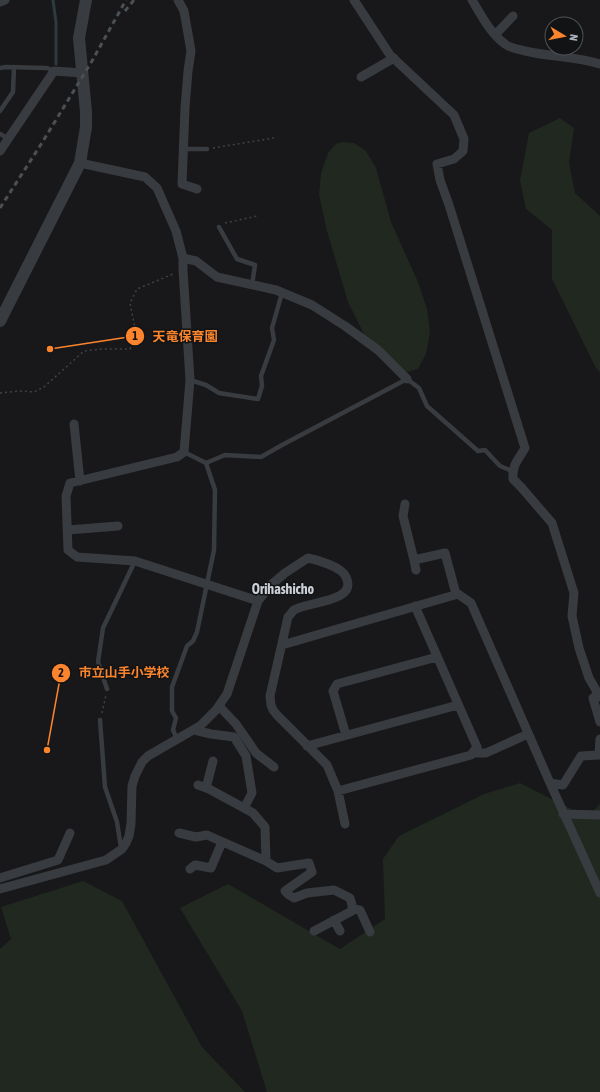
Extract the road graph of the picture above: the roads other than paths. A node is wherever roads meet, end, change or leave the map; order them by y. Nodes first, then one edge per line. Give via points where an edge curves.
1 (5, 0) edge
2 (86, 0) edge
3 (178, 0) edge
4 (354, 0) edge
5 (472, 0) edge
6 (0, 2) edge
7 (513, 16) dead end
8 (495, 35) junction
9 (394, 58) junction
10 (600, 64) edge
11 (14, 67) junction
12 (0, 68) edge
13 (54, 71) junction
14 (82, 73) junction
15 (361, 76) dead end
16 (0, 111) edge
17 (0, 134) edge
18 (9, 139) junction
19 (184, 149) junction
20 (207, 149) road end
21 (0, 151) edge
22 (80, 163) junction
23 (197, 189) dead end
24 (219, 227) road end
25 (183, 258) junction
26 (252, 285) junction
27 (283, 292) junction
28 (0, 321) edge
29 (408, 379) junction
30 (190, 380) junction
31 (74, 424) dead end
32 (184, 452) junction
33 (206, 463) junction
34 (512, 471) junction
35 (80, 480) junction
36 (405, 504) dead end
37 (118, 526) dead end
38 (68, 530) junction
39 (414, 560) junction
40 (135, 561) junction
41 (416, 570) dead end
42 (208, 585) junction
43 (456, 594) junction
44 (258, 601) junction
45 (415, 606) junction
46 (282, 645) junction
47 (437, 657) junction
48 (107, 689) road end
49 (599, 696) edge
50 (458, 705) junction
51 (219, 706) junction
52 (100, 720) road end
53 (600, 722) edge
54 (194, 730) junction
55 (528, 734) junction
56 (346, 735) junction
57 (177, 739) junction
58 (600, 739) edge
59 (307, 746) junction
60 (473, 753) junction
61 (212, 761) dead end
62 (274, 767) dead end
63 (550, 783) junction
64 (338, 791) junction
65 (244, 808) junction
66 (563, 814) junction
67 (600, 815) edge
68 (345, 824) dead end
69 (70, 833) dead end
70 (179, 833) dead end
71 (222, 842) junction
72 (122, 849) junction
73 (266, 861) junction
74 (190, 869) dead end
75 (0, 878) edge
76 (0, 889) edge
77 (600, 893) edge
78 (352, 908) junction
79 (334, 920) junction
80 (314, 931) dead end
81 (340, 931) dead end
82 (370, 932) dead end

1 - 6 street
2 - 14 street via 79,38
3 - 19 street via 184,11 191,51
4 - 9 street
5 - 8 street
7 - 8 street
8 - 10 street via 504,44 513,48
9 - 15 street
9 - 34 street via 454,115 464,139 463,151 454,158 437,164 525,448
11 - 12 lane
11 - 13 lane via 47,68
11 - 16 lane via 12,92
13 - 14 street
13 - 18 street
14 - 22 street via 86,127
17 - 18 lane
18 - 21 street
19 - 20 lane
19 - 23 street via 182,184
22 - 25 street via 146,177 157,188 176,231
22 - 28 street
24 - 26 lane via 237,259 255,265
25 - 26 street via 196,261 217,277
25 - 30 street
26 - 27 street
27 - 29 street via 312,305 345,326 378,350
27 - 30 lane via 272,328 274,340 261,376 262,386 258,399 219,393
29 - 33 lane via 261,457 225,455
29 - 34 lane via 419,388 427,406 438,416 478,451 485,450 500,466
30 - 32 street
31 - 35 street
32 - 33 lane
32 - 35 street via 177,457
33 - 42 lane via 215,490 214,550
34 - 49 street via 513,479 552,523 574,593 572,616 579,648 589,678
35 - 38 street via 70,483 66,496
36 - 39 street via 403,516
37 - 38 street
38 - 40 street via 68,550 77,557
39 - 41 street
39 - 43 street via 445,553
40 - 42 street
40 - 48 lane via 103,628 98,662
42 - 44 street
42 - 57 lane via 198,632 187,646 172,687 172,711 176,718 173,730
43 - 45 street
43 - 55 street via 471,603
44 - 46 street via 271,585 308,558 339,569 345,574 348,582 346,591 340,596 295,610 288,617
44 - 51 street via 227,694
45 - 46 street
45 - 47 street
46 - 59 street via 270,696 271,705
47 - 50 street
47 - 56 street via 337,684 333,691
49 - 53 street via 593,698
50 - 56 street
50 - 60 street via 477,747
51 - 54 street
51 - 62 street via 236,724 256,753
52 - 72 lane via 105,787 117,822
54 - 57 street
54 - 65 street via 234,737 246,756 252,793
55 - 60 street via 486,753
55 - 63 street
56 - 59 street
57 - 72 street via 142,762 132,786 131,824 129,836
58 - 63 street via 599,754 581,756 563,785
59 - 64 street via 327,765
60 - 64 street via 471,756
61 - 65 street via 202,787
63 - 66 street
64 - 68 street
65 - 73 street via 253,813 265,827
66 - 67 street
66 - 77 street
69 - 75 street via 58,860
70 - 71 street via 196,837 207,835
71 - 73 street
71 - 74 street via 211,868 195,865
72 - 76 street via 106,860
73 - 78 street via 277,868 309,863 312,872 286,891 294,898 307,892 334,890 350,898
78 - 79 street via 352,911
78 - 82 street via 360,910
79 - 80 street
79 - 81 street

